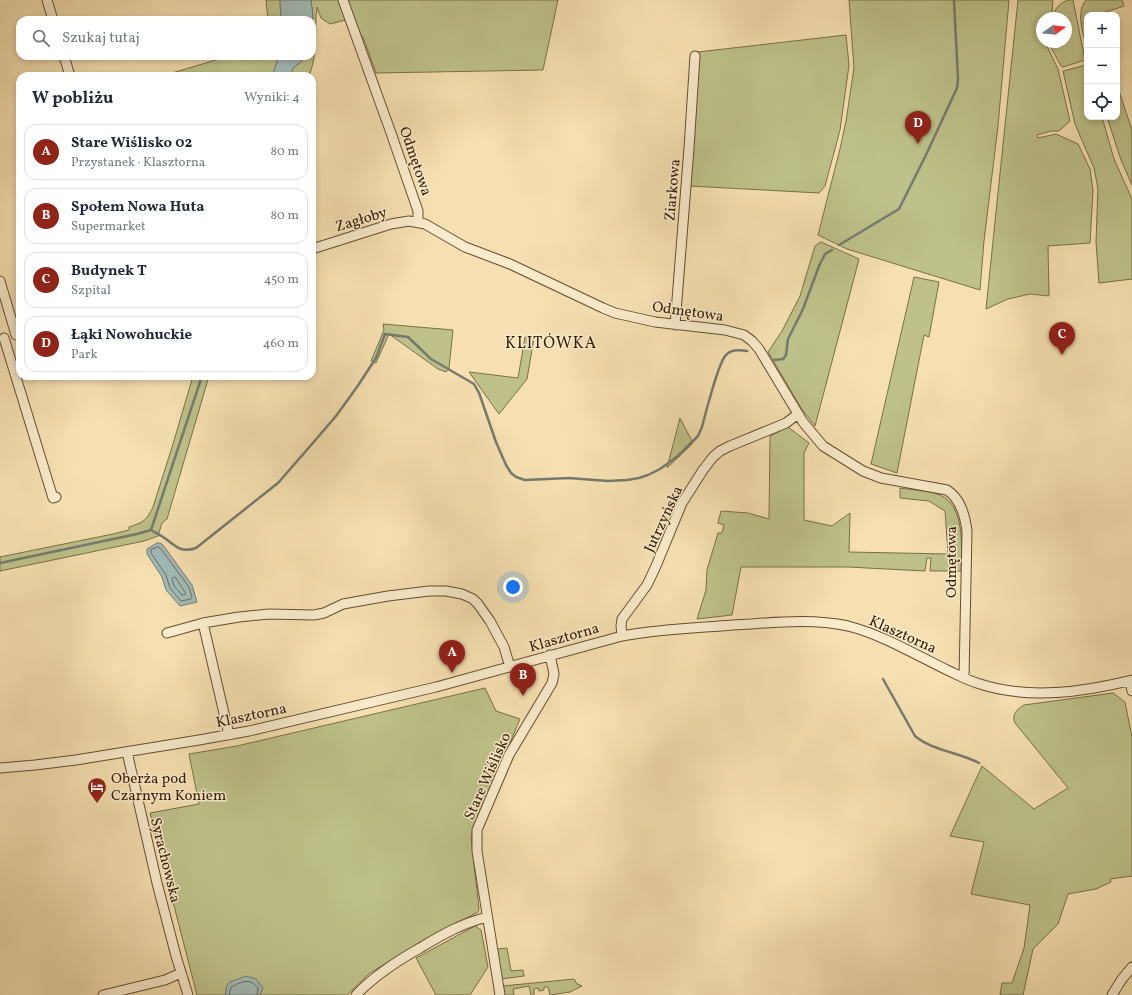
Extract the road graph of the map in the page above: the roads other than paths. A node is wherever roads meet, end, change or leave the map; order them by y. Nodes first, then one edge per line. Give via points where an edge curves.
1 (47, 0) edge
2 (343, 0) edge
3 (52, 16) edge
4 (695, 56) dead end
5 (65, 60) edge
6 (69, 72) edge
7 (418, 222) junction
8 (316, 248) edge
9 (0, 281) edge
10 (675, 325) junction
11 (16, 328) edge
12 (16, 335) edge
13 (2, 339) edge
14 (798, 414) junction
15 (56, 497) dead end
16 (203, 623) junction
17 (167, 633) dead end
18 (622, 636) junction
19 (550, 655) junction
20 (510, 667) junction
21 (964, 678) junction
22 (1131, 680) edge
23 (1132, 691) edge
24 (229, 735) junction
25 (127, 752) junction
26 (0, 768) edge
27 (487, 917) junction
28 (1132, 967) edge
29 (181, 973) junction
30 (102, 995) edge
31 (188, 995) edge
32 (356, 995) edge
33 (500, 995) edge
34 (1112, 995) edge

1 - 3 street
2 - 7 street, Odmętowa via 418,211
4 - 10 street, Ziarkowa
5 - 6 street
7 - 8 street, Zagłoby via 404,221 391,224
7 - 10 street, Odmętowa via 432,227 465,247 510,264 603,308
9 - 11 street
10 - 14 street, Odmętowa via 725,330 748,338 759,349
12 - 13 street
13 - 15 street via 52,498
14 - 18 street, Jutrzyńska via 786,423 730,446 713,457 682,504 646,585 622,619
14 - 21 street, Odmętowa via 824,446 863,470 884,480 947,490 953,494 965,518 967,536
16 - 17 street
16 - 20 street via 264,614 314,615 343,604 388,596 429,591 456,592 473,599 483,612 506,650
16 - 24 street
18 - 19 street, Klasztorna
18 - 21 street, Klasztorna via 766,623 826,623 876,635
19 - 20 street, Klasztorna
19 - 27 street, Stare Wiślisko via 554,674 552,683 512,749 477,830 477,851
20 - 24 street, Klasztorna via 436,687
21 - 22 street, Klasztorna via 998,689 1032,693 1069,691
22 - 23 street
24 - 25 street, Klasztorna
25 - 26 street, Klasztorna
25 - 29 street, Syrachowska via 155,876
27 - 32 street via 466,923 396,962
27 - 33 street, Stare Wiślisko
28 - 34 street
29 - 30 street via 165,980
29 - 31 street, Syrachowska

